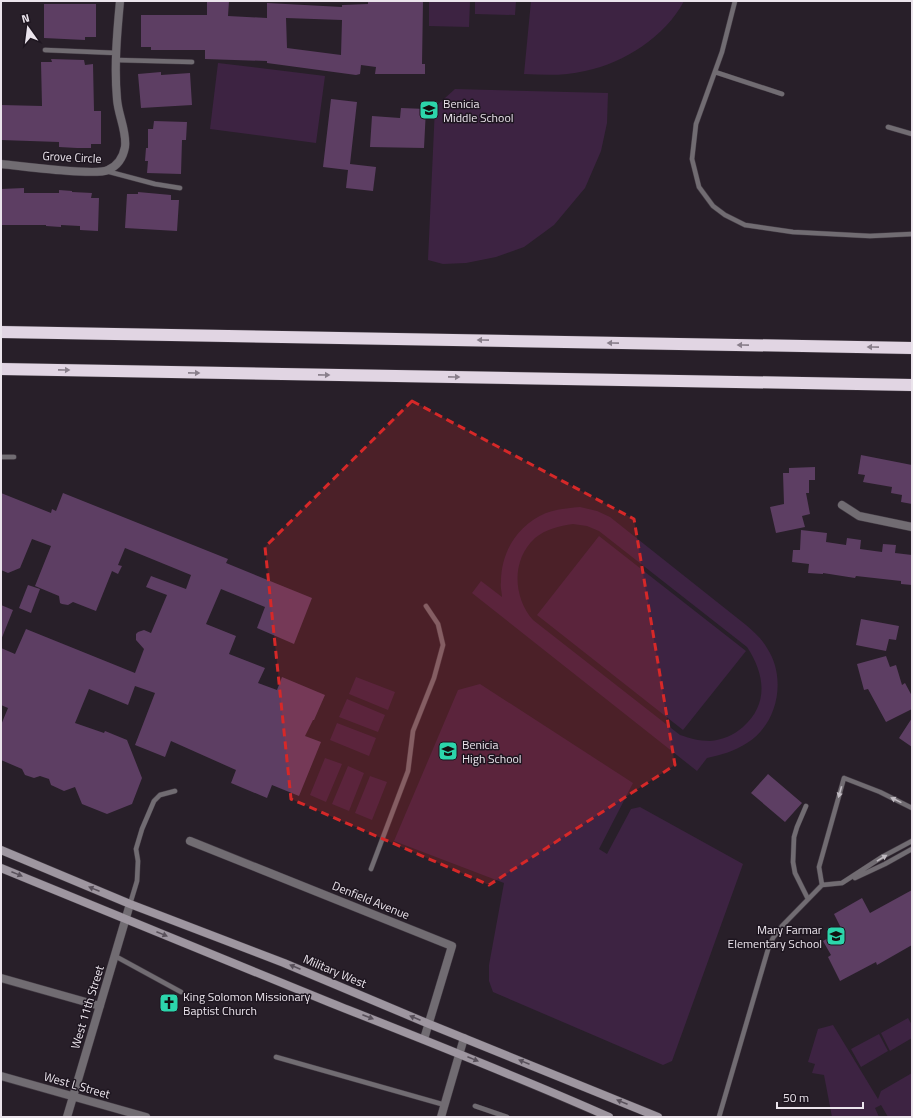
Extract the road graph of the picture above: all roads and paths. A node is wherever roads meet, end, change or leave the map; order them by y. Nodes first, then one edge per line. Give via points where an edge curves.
1 (120, 1) edge
2 (735, 1) edge
3 (45, 50) dead end
4 (116, 56) junction
5 (192, 62) dead end
6 (715, 72) junction
7 (782, 94) dead end
8 (888, 127) dead end
9 (912, 134) edge
10 (1, 164) edge
11 (106, 171) junction
12 (180, 188) dead end
13 (912, 234) edge
14 (1, 332) edge
15 (912, 348) edge
16 (1, 371) edge
17 (865, 384) junction
18 (912, 385) edge
19 (912, 391) edge
20 (1, 456) edge
21 (14, 457) dead end
22 (842, 505) dead end
23 (912, 526) edge
24 (426, 606) dead end
25 (175, 791) dead end
26 (806, 806) dead end
27 (912, 808) edge
28 (190, 841) dead end
29 (912, 841) edge
30 (912, 849) edge
31 (1, 850) edge
32 (1, 868) edge
33 (371, 869) dead end
34 (842, 883) junction
35 (822, 885) junction
36 (808, 899) junction
37 (130, 904) junction
38 (126, 919) junction
39 (115, 956) junction
40 (1, 978) edge
41 (181, 992) dead end
42 (100, 1006) junction
43 (429, 1024) junction
44 (464, 1038) junction
45 (424, 1039) junction
46 (459, 1054) junction
47 (276, 1056) dead end
48 (1, 1076) edge
49 (73, 1096) junction
50 (445, 1105) junction
51 (475, 1106) dead end
52 (68, 1117) edge
53 (146, 1117) edge
54 (441, 1117) edge
55 (506, 1117) edge
56 (608, 1117) edge
57 (658, 1117) edge
58 (719, 1117) edge

1 - 4 street, Grove Circle
2 - 6 lane
3 - 4 lane
4 - 5 lane
4 - 11 street, Grove Circle via 117,97 125,141 122,158
6 - 7 lane
6 - 13 lane via 696,124 692,159 699,187 713,206 745,225 793,232 870,236
8 - 9 lane
10 - 11 street, Grove Circle via 90,172
11 - 12 lane
15 -> 14 highway
16 -> 17 highway
17 - 18 highway
17 - 19 highway
20 - 21 lane
22 - 23 street via 859,516
24 - 33 lane via 438,624 443,646 434,678 413,731 408,771
25 - 37 lane via 160,795 154,801 142,829 136,849 137,881
26 - 36 lane via 794,837 793,862 795,873
27 -> 35 lane via 844,778 819,867
28 - 43 street, Denfield Avenue via 452,946
34 -> 29 lane
30 - 34 lane via 886,864
37 -> 31 main road, Military West
32 -> 38 main road
34 - 35 lane
35 - 36 lane
36 - 58 lane via 782,926 769,946
37 - 38 street, West 11th Street
43 -> 37 main road, Military West via 284,963
38 - 39 street, West 11th Street
38 -> 45 main road
39 - 41 lane
39 - 42 street, West 11th Street
40 - 42 street
42 - 49 street, West 11th Street
43 - 44 main road, Military West
43 - 45 street, Denfield Avenue
44 - 46 street
57 -> 44 main road, Military West
45 - 46 main road
46 - 50 street
46 -> 56 main road via 547,1089
47 - 50 lane
48 - 49 street, West L Street
49 - 52 street, West 11th Street
49 - 53 street, West L Street
50 - 54 street
51 - 55 lane

